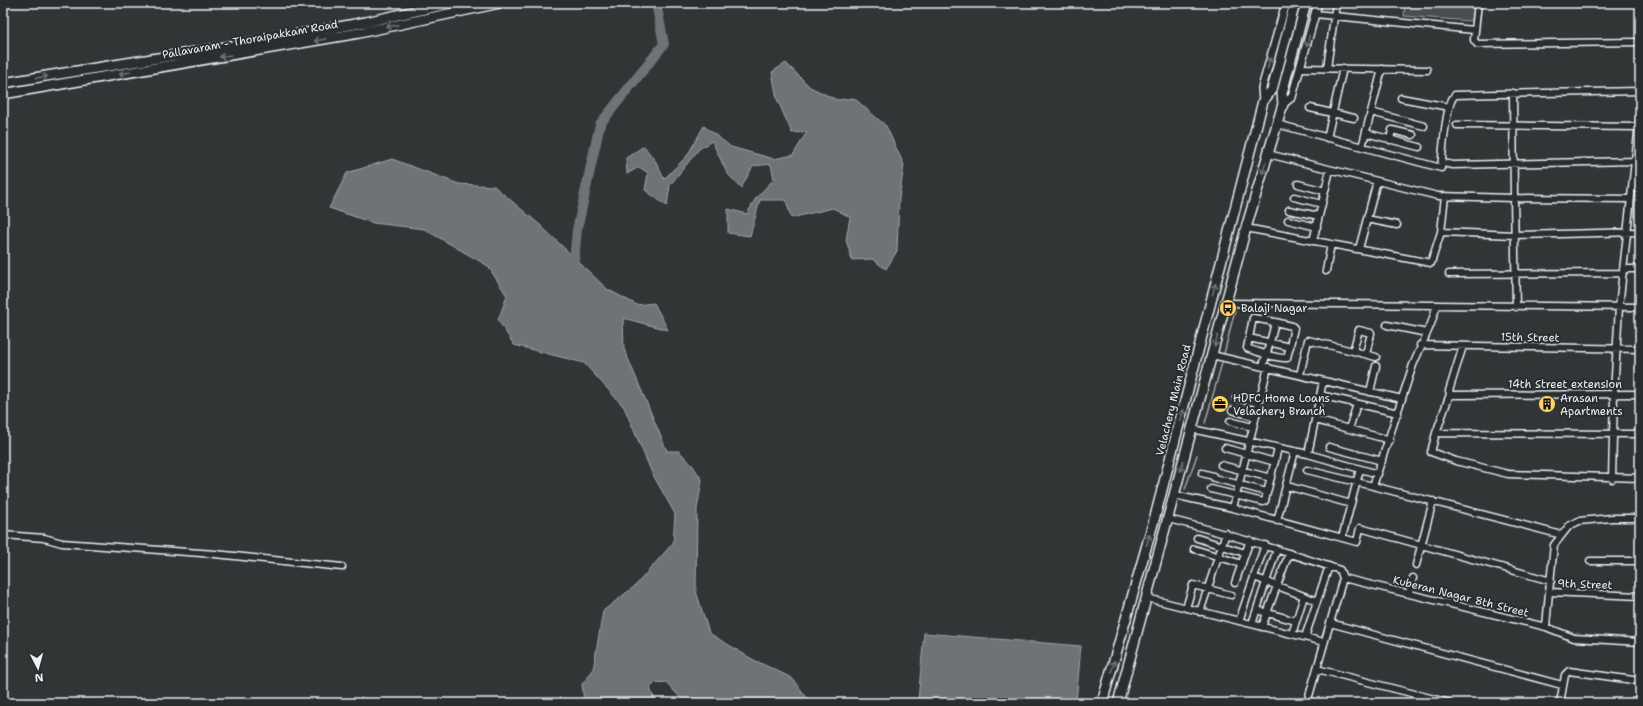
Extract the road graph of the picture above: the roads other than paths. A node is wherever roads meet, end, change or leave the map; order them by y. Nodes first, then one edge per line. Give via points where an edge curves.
1 (451, 3) edge
2 (500, 3) edge
3 (1286, 3) edge
4 (1295, 3) edge
5 (1306, 3) edge
6 (1318, 3) edge
7 (1336, 3) edge
8 (1478, 3) edge
9 (405, 13) junction
10 (1315, 14) junction
11 (1333, 17) junction
12 (408, 22) junction
13 (363, 28) junction
14 (1474, 30) junction
15 (1640, 42) edge
16 (163, 62) junction
17 (1301, 68) junction
18 (1327, 68) junction
19 (1343, 68) junction
20 (1382, 69) junction
21 (1428, 70) dead end
22 (3, 83) edge
23 (1640, 91) edge
24 (1513, 93) junction
25 (3, 94) edge
26 (1401, 98) dead end
27 (1263, 102) junction
28 (1283, 104) junction
29 (1310, 108) dead end
30 (1449, 108) junction
31 (1371, 112) junction
32 (1333, 114) junction
33 (1640, 115) edge
34 (1354, 118) dead end
35 (1277, 124) junction
36 (1457, 125) dead end
37 (1424, 126) dead end
38 (1513, 126) junction
39 (1639, 131) edge
40 (1366, 133) junction
41 (1413, 135) dead end
42 (1327, 138) junction
43 (1390, 140) junction
44 (1362, 147) junction
45 (1419, 147) dead end
46 (1268, 154) junction
47 (1635, 161) junction
48 (1442, 163) junction
49 (1513, 163) junction
50 (1330, 170) junction
51 (1640, 177) edge
52 (1633, 178) junction
53 (1377, 181) junction
54 (1298, 184) dead end
55 (1325, 191) junction
56 (1444, 196) junction
57 (1294, 197) dead end
58 (1514, 198) junction
59 (1630, 198) junction
60 (1237, 201) junction
61 (1322, 204) junction
62 (1253, 205) junction
63 (1289, 210) dead end
64 (1319, 216) junction
65 (1367, 219) junction
66 (1288, 220) dead end
67 (1397, 225) dead end
68 (1317, 227) junction
69 (1246, 228) junction
70 (1441, 232) junction
71 (1626, 232) junction
72 (1640, 232) edge
73 (1515, 235) junction
74 (1314, 240) junction
75 (1331, 244) junction
76 (1359, 249) junction
77 (1640, 269) edge
78 (1326, 271) dead end
79 (1622, 271) junction
80 (1515, 273) junction
81 (1449, 274) dead end
82 (1226, 303) junction
83 (1437, 305) junction
84 (1516, 307) junction
85 (1619, 307) junction
86 (1640, 307) edge
87 (1275, 322) junction
88 (1388, 324) dead end
89 (1427, 333) junction
90 (1249, 338) junction
91 (1270, 342) junction
92 (1420, 345) junction
93 (1463, 346) junction
94 (1290, 347) junction
95 (1616, 349) junction
96 (1640, 349) edge
97 (1354, 351) junction
98 (1267, 354) junction
99 (1366, 354) junction
100 (1212, 355) junction
101 (1376, 357) dead end
102 (1376, 366) dead end
103 (1266, 367) junction
104 (1300, 375) junction
105 (1323, 380) junction
106 (1254, 391) dead end
107 (1370, 392) junction
108 (1261, 393) junction
109 (1614, 393) junction
110 (1450, 394) junction
111 (1640, 394) edge
112 (1320, 395) junction
113 (1236, 398) dead end
114 (1402, 399) junction
115 (1259, 403) junction
116 (1357, 404) junction
117 (1232, 410) dead end
118 (1398, 413) junction
119 (1255, 417) junction
120 (1315, 420) junction
121 (1230, 421) dead end
122 (1252, 427) junction
123 (1192, 428) junction
124 (1349, 429) junction
125 (1436, 433) junction
126 (1613, 433) junction
127 (1640, 434) edge
128 (1249, 440) junction
129 (1390, 440) junction
130 (1329, 447) dead end
131 (1225, 448) dead end
132 (1278, 448) junction
133 (1295, 451) junction
134 (1245, 453) junction
135 (1308, 454) junction
136 (1382, 461) junction
137 (1275, 462) junction
138 (1221, 465) dead end
139 (1360, 469) junction
140 (1307, 470) dead end
141 (1242, 471) junction
142 (1202, 473) dead end
143 (1378, 474) junction
144 (1271, 478) junction
145 (1640, 478) edge
146 (1612, 479) junction
147 (1356, 482) junction
148 (1239, 485) junction
149 (1287, 486) junction
150 (1374, 486) junction
151 (1211, 489) dead end
152 (1384, 489) junction
153 (1267, 492) junction
154 (1174, 495) junction
155 (1236, 496) junction
156 (1433, 501) junction
157 (1351, 504) junction
158 (1233, 508) junction
159 (1640, 518) edge
160 (1168, 519) junction
161 (1278, 521) junction
162 (1226, 533) junction
163 (3, 535) edge
164 (1562, 535) junction
165 (1197, 538) dead end
166 (1342, 538) junction
167 (1250, 540) junction
168 (1222, 545) junction
169 (1265, 545) junction
170 (1421, 546) junction
171 (1194, 549) dead end
172 (1277, 549) junction
173 (1246, 553) junction
174 (1289, 553) junction
175 (1218, 557) junction
176 (1590, 561) dead end
177 (1640, 561) edge
178 (1242, 564) junction
179 (1416, 565) dead end
180 (1329, 566) junction
181 (342, 568) dead end
182 (1254, 577) junction
183 (1343, 578) junction
184 (1413, 578) dead end
185 (1551, 581) junction
186 (1267, 582) junction
187 (1235, 583) dead end
188 (1277, 586) junction
189 (1208, 589) junction
190 (1549, 592) junction
191 (1409, 593) junction
192 (1231, 595) dead end
193 (1304, 596) junction
194 (1640, 596) edge
195 (1147, 598) junction
196 (1317, 601) junction
197 (1186, 608) junction
198 (1257, 610) junction
199 (1200, 612) junction
200 (1268, 613) junction
201 (1238, 621) junction
202 (1296, 621) junction
203 (1330, 623) junction
204 (1252, 624) junction
205 (1262, 627) junction
206 (1546, 627) junction
207 (1292, 634) junction
208 (1305, 638) junction
209 (1324, 642) junction
210 (1640, 642) edge
211 (1317, 669) junction
212 (1640, 681) edge
213 (1562, 685) junction
214 (1102, 703) edge
215 (1118, 703) edge
216 (1307, 703) edge
217 (1450, 703) edge
218 (1560, 703) edge

1 - 9 main road, Pallavaram - Thoraipakkam Road
2 - 12 main road, Pallavaram - Thoraipakkam Road
27 -> 3 street via 1262,88
4 - 27 main road, Velachery Main Road via 1272,90
5 - 28 main road via 1282,93
6 - 10 street
7 - 11 street
8 - 14 street
9 - 12 main road
9 - 13 main road, Pallavaram - Thoraipakkam Road
10 - 11 street
10 -> 17 street
11 - 14 street
11 - 18 street
12 -> 13 main road, Pallavaram - Thoraipakkam Road
13 - 16 main road, Pallavaram - Thoraipakkam Road
14 - 15 street via 1474,40 1477,44
22 -> 16 main road, Pallavaram - Thoraipakkam Road
16 -> 25 main road, Pallavaram - Thoraipakkam Road
17 - 18 street
17 - 28 street via 1292,97
18 - 19 street
19 - 20 street
19 - 32 street
20 - 21 street
20 - 31 street
23 - 24 street
24 - 30 street via 1455,95
24 - 38 street
26 - 30 street
27 - 60 main road, Velachery Main Road
28 - 35 main road
29 - 32 street
30 - 48 street
31 - 37 street
31 - 40 street
32 - 34 street
32 - 42 street
33 - 39 street
35 - 42 street
35 - 46 main road
36 - 38 street
38 - 39 street
38 - 49 street
39 - 47 street
40 - 43 street
40 - 44 street
41 - 43 street via 1392,130
42 - 44 street
43 - 45 street
44 - 48 street via 1441,168
46 - 50 street
46 -> 62 main road
47 - 49 street
47 - 52 street
48 - 49 street
49 - 58 street
50 - 53 street
50 - 55 street
51 - 52 street
52 - 59 street
53 - 56 street
53 - 65 street
54 - 55 street
55 - 61 street
56 - 58 street
56 - 70 street
57 - 61 street
58 - 59 street
58 - 73 street
59 - 71 street
60 - 62 main road
214 -> 60 main road, Velachery Main Road via 1159,500
61 - 64 street
62 - 69 main road
63 - 64 street
64 - 68 street
65 - 67 street
65 - 76 street
66 - 68 street
68 - 74 street
69 - 74 street
69 - 82 main road
70 - 73 street
70 - 76 street via 1431,263
71 - 72 street
71 - 73 street
71 - 79 street
73 - 80 street
74 - 75 street
75 - 76 street
75 - 78 street
77 - 79 street
79 - 80 street
79 - 85 street
80 - 81 street
80 - 84 street
82 - 83 street
82 -> 100 main road
83 - 84 street
83 - 89 street
84 - 85 street
85 - 86 street
85 - 95 street
87 - 90 street via 1253,318
87 - 91 street
87 - 94 street via 1294,326
88 - 89 street
89 - 92 street
90 - 91 street
90 - 98 street via 1247,348
91 - 94 street
91 - 98 street
92 - 93 street, 15th Street
92 - 114 street
93 - 95 street, 15th Street
93 - 110 street
94 - 98 street via 1286,358
95 - 96 street, 15th Street
95 - 109 street
97 - 99 street
97 - 99 street via 1359,330 1371,333
97 - 104 street via 1308,340
98 - 103 street
99 - 101 street
100 - 103 street
100 - 123 main road
102 - 107 street
103 - 104 street
103 - 108 street
104 - 105 street
105 - 107 street
105 - 112 street
106 - 108 street
107 - 114 street
108 - 115 street
109 - 110 street, 14th Street extension via 1456,396
109 - 111 street, 14th Street extension
109 - 126 street
110 - 125 street
112 - 116 street
112 - 120 street
113 - 115 street
114 - 118 street
115 - 119 street
116 - 118 street
116 - 124 street
117 - 119 street
118 - 129 street
119 - 122 street
120 - 124 street
120 - 135 street
121 - 122 street
122 - 128 street
123 - 128 street
123 -> 154 main road
124 - 129 street
125 - 126 street
125 - 146 street via 1431,452 1456,462 1508,474
126 - 127 street
126 - 146 street
128 - 132 street
128 - 134 street
129 - 136 street
130 - 136 street
131 - 134 street
132 - 133 street
132 - 137 street
133 - 135 street
133 - 149 street
134 - 137 street
134 - 141 street
135 - 139 street
136 - 143 street
137 - 144 street
138 - 141 street
139 - 143 street
139 - 147 street
140 - 147 street
141 - 144 street
141 - 148 street
142 - 148 street
143 - 150 street
143 - 152 street
144 - 153 street
145 - 146 street
147 - 150 street
147 - 157 street
148 - 153 street
148 - 155 street
149 - 157 street
149 - 161 street
150 - 152 street
151 - 155 street
152 - 156 street
153 - 155 street via 1263,502
154 - 158 street
154 - 160 main road
155 - 158 street
156 - 164 street
156 - 170 street
157 - 166 street
158 - 161 street
159 - 164 street, 9th Street via 1579,521 1569,526
160 - 162 street
160 - 195 main road
161 - 166 street
162 - 167 street
162 - 168 street
163 - 181 street via 44,538 62,543 215,554
164 - 185 street, 9th Street via 1554,545
165 - 168 street
166 - 170 street via 1357,542 1360,528
167 - 169 street
167 - 173 street
168 - 173 street
168 - 175 street
169 - 172 street
169 - 182 street
170 - 179 street
170 - 185 street
171 - 175 street
172 - 174 street
172 - 186 street
173 - 178 street
174 - 180 street
174 - 188 street
175 - 178 street
175 - 189 street
176 - 177 street
178 - 187 street
180 - 183 street via 1340,570
180 - 196 street
182 - 186 street
182 - 201 street
183 - 191 street, Kuberan Nagar 8th Street
183 - 203 street
184 - 191 street
185 - 190 street, 9th Street
186 - 188 street
186 - 198 street
188 - 193 street
188 - 200 street
189 - 192 street
189 - 197 street via 1193,585
189 - 199 street
190 - 194 street, 9th Street
190 - 206 street
191 - 206 street, Kuberan Nagar 8th Street
193 - 196 street
193 - 202 street
195 - 197 street
195 - 215 main road
196 - 208 street
197 - 199 street
198 - 200 street
198 - 204 street
199 - 201 street
200 - 202 street
200 - 205 street
201 - 204 street
202 - 207 street
203 - 209 street
203 - 213 street
204 - 205 street
205 - 207 street
206 - 210 street, Kuberan Nagar 8th Street via 1574,638
207 - 208 street
208 - 209 street
209 - 211 street
211 - 216 street
211 - 217 street
212 - 213 street via 1569,671
213 - 218 street

